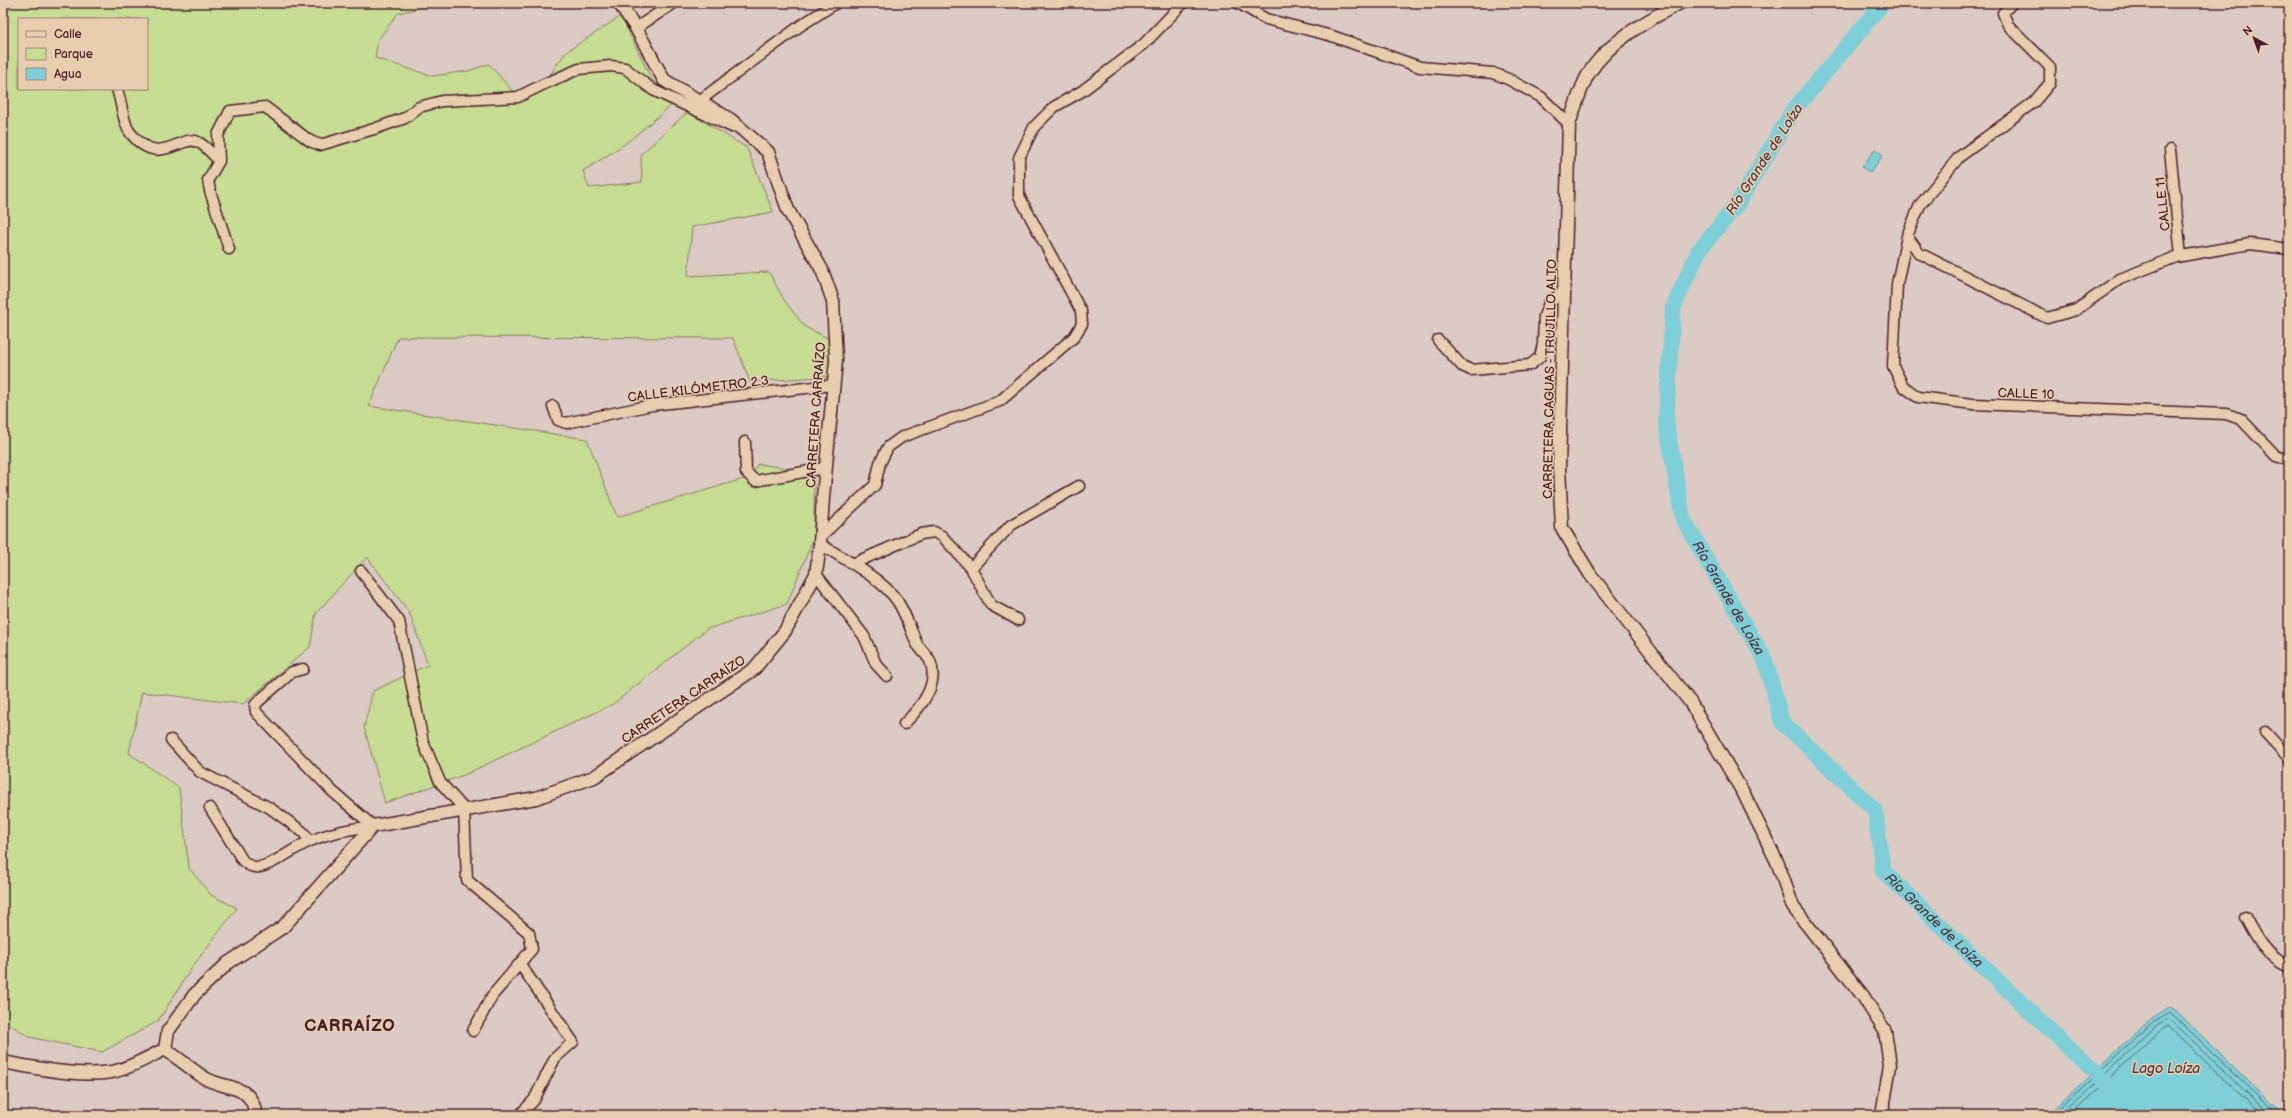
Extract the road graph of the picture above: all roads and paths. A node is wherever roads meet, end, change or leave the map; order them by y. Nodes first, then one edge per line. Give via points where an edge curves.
1 (619, 3) edge
2 (674, 3) edge
3 (836, 3) edge
4 (1184, 3) edge
5 (1238, 3) edge
6 (1680, 3) edge
7 (2012, 3) edge
8 (636, 28) junction
9 (117, 90) edge
10 (699, 101) junction
11 (1569, 124) junction
12 (750, 136) junction
13 (2170, 150) dead end
14 (219, 161) junction
15 (1907, 236) junction
16 (229, 249) dead end
17 (2289, 249) edge
18 (2181, 256) junction
19 (1564, 291) junction
20 (1438, 340) dead end
21 (833, 385) junction
22 (553, 406) dead end
23 (745, 442) dead end
24 (2289, 460) edge
25 (825, 468) junction
26 (1080, 486) dead end
27 (821, 540) junction
28 (852, 564) junction
29 (971, 568) junction
30 (361, 571) dead end
31 (816, 574) junction
32 (1018, 620) dead end
33 (303, 669) dead end
34 (887, 676) dead end
35 (907, 721) dead end
36 (2265, 732) dead end
37 (171, 740) dead end
38 (2289, 758) edge
39 (210, 808) dead end
40 (464, 809) junction
41 (373, 826) junction
42 (310, 841) junction
43 (2245, 917) dead end
44 (520, 964) junction
45 (2289, 967) edge
46 (473, 1031) dead end
47 (166, 1049) junction
48 (3, 1062) edge
49 (256, 1115) edge
50 (520, 1115) edge
51 (1882, 1115) edge

1 - 8 street, CARRETERA CARRAÍZO
2 - 8 street
3 - 10 street via 800,26
4 - 27 street via 1144,44 1082,91 1054,107 1034,127 1019,158 1019,196 1081,311 1082,324 1074,337 1000,401 902,437 888,447 874,485
5 - 11 street via 1266,19 1332,36 1420,67 1493,73 1508,78 1541,97
6 - 11 street, CARRETERA CAGUAS - TRUJILLO ALTO via 1611,47 1589,74
7 - 15 street, CALLE 10 via 2003,13 2008,26 2050,67 2050,83 2034,102 1959,157 1920,205
8 - 10 street, CARRETERA CARRAÍZO via 664,80
9 - 14 street via 128,130 148,148 165,150 189,141 198,142
10 - 12 street, CARRETERA CARRAÍZO via 731,120
11 - 19 street, CARRETERA CAGUAS - TRUJILLO ALTO
12 - 14 street via 653,90 625,68 611,66 579,69 518,97 442,100 419,107 405,118 320,145 310,141 265,107 230,111 218,134
12 - 21 street, CARRETERA CARRAÍZO via 768,152 788,210 822,270 834,301 836,360
13 - 18 street, CALLE 11
14 - 16 street via 208,180
15 - 18 street via 1919,253 1935,263 2047,318 2076,310 2120,279
15 - 24 street, CALLE 10 via 1897,284 1892,366 1903,386 1918,397 1973,404 2226,414 2241,419 2276,456
17 - 18 street via 2250,244
19 - 20 street via 1549,303 1544,316 1540,358 1530,365 1471,370 1462,366
19 - 51 street, CARRETERA CAGUAS - TRUJILLO ALTO via 1559,467 1562,528 1590,574 1690,702 1747,801 1778,864 1793,907 1863,996 1885,1031 1890,1065
21 - 22 street, CALLE KILÓMETRO 2.3 via 652,405 566,423 558,420
21 - 25 street, CARRETERA CARRAÍZO
23 - 25 street via 746,472 755,481
25 - 27 street, CARRETERA CARRAÍZO
26 - 29 street via 1011,525
27 - 28 street
27 - 31 street, CARRETERA CARRAÍZO
28 - 29 street via 921,534 934,532 942,536
28 - 35 street via 888,590 898,602 918,646 929,660 933,671 927,697
29 - 32 street via 991,605
30 - 40 street via 398,621 423,742 440,782
31 - 34 street via 864,636 876,664
31 - 40 street, CARRETERA CARRAÍZO via 785,631 754,669 594,777 536,798
33 - 41 street via 292,672 260,700 255,705 256,712 332,791
36 - 38 street
37 - 42 street via 200,772 270,808 303,832
39 - 42 street via 243,861 251,867 269,864
40 - 41 street, CARRETERA CARRAÍZO
40 - 44 street via 467,880 529,933 532,949
41 - 42 street via 348,829
41 - 47 street via 283,927 228,963 195,994 168,1031
43 - 45 street via 2260,945 2275,961
44 - 46 street via 492,996
44 - 50 street via 573,1042 555,1058 534,1100
47 - 48 street via 113,1072 93,1073
47 - 49 street via 204,1078 242,1090 254,1106

